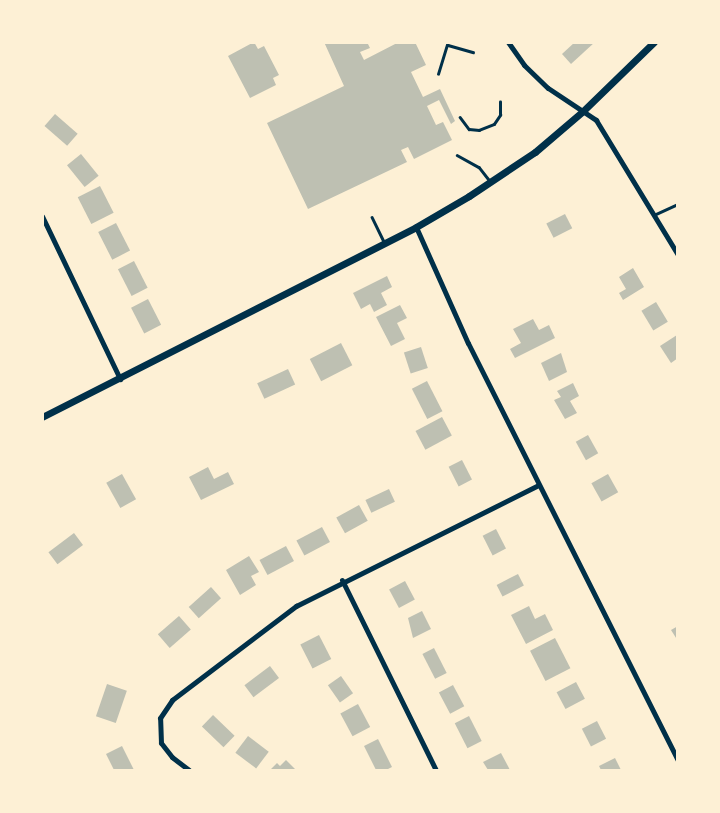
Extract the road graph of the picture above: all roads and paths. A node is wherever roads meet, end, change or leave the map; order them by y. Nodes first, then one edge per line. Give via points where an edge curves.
1 (508, 42) edge
2 (654, 42) edge
3 (448, 44) edge
4 (473, 52) dead end
5 (438, 74) dead end
6 (500, 102) dead end
7 (583, 111) junction
8 (460, 118) dead end
9 (456, 154) dead end
10 (490, 182) junction
11 (678, 204) edge
12 (42, 216) edge
13 (372, 216) dead end
14 (653, 216) junction
15 (416, 227) junction
16 (384, 242) junction
17 (678, 255) edge
18 (120, 379) junction
19 (42, 417) edge
20 (539, 485) junction
21 (342, 580) junction
22 (678, 760) edge
23 (189, 770) edge
24 (436, 770) edge

1 - 7 street via 524,65 548,88
2 - 7 street
3 - 4 lane
3 - 5 lane
6 - 8 lane via 500,115 494,124 479,130 468,129
7 - 10 street via 535,152
7 - 14 street via 596,120
9 - 10 lane via 479,167
10 - 15 street
11 - 14 lane
12 - 18 street
13 - 16 lane
14 - 17 street
15 - 16 street
15 - 20 street via 468,343
16 - 18 street
18 - 19 street
20 - 21 street
20 - 22 street
21 - 23 street via 296,606 172,700 160,718 161,742 172,757
21 - 24 street

